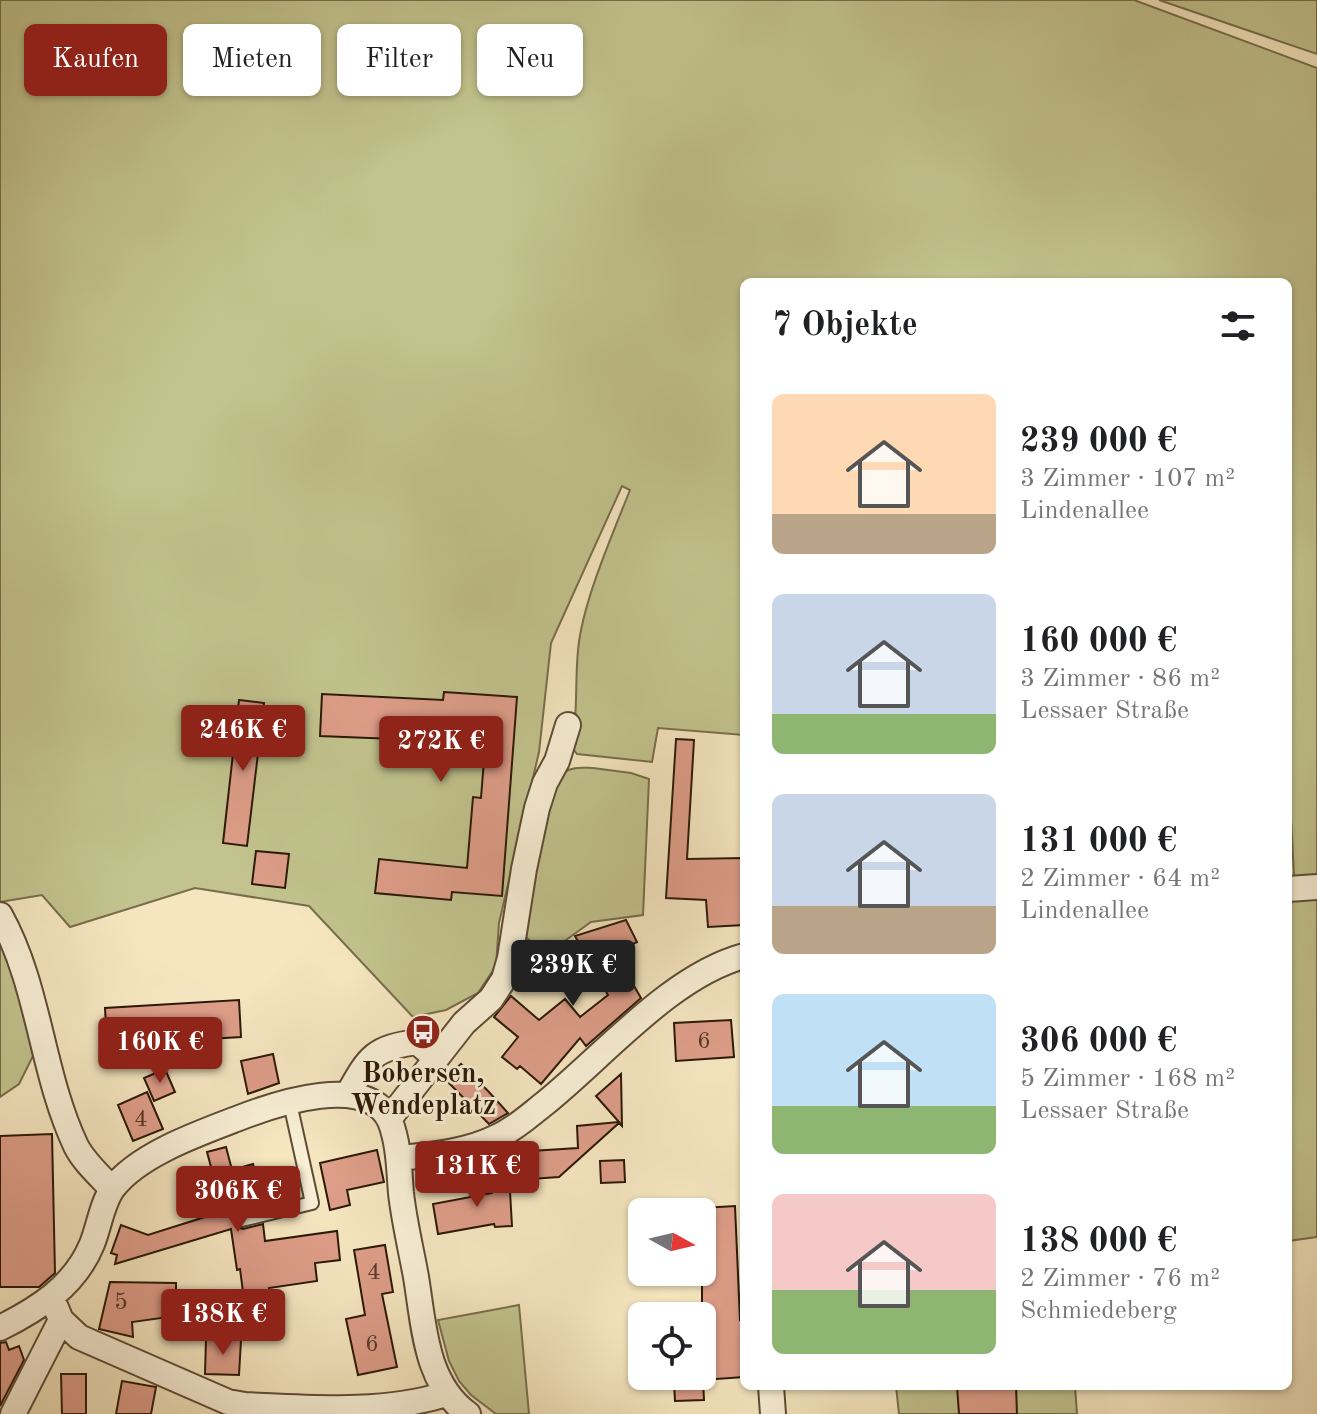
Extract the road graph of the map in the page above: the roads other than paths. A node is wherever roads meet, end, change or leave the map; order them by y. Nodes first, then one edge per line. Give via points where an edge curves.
1 (568, 725) dead end
2 (1317, 887) edge
3 (1292, 889) edge
4 (0, 915) edge
5 (740, 958) edge
6 (436, 1058) junction
7 (348, 1094) junction
8 (290, 1103) junction
9 (384, 1113) junction
10 (399, 1158) junction
11 (112, 1189) junction
12 (242, 1220) dead end
13 (57, 1309) junction
14 (0, 1328) edge
15 (771, 1390) edge
16 (456, 1407) edge
17 (13, 1414) edge
18 (773, 1414) edge

1 - 6 street via 537,808 504,979
2 - 3 street
4 - 11 street via 25,968 56,1090 77,1146
5 - 10 street via 675,992 557,1094 499,1136 451,1153
6 - 7 street via 417,1042 393,1045 373,1055
6 - 9 street via 425,1076
7 - 8 street
7 - 9 street
8 - 11 street via 205,1131 129,1171
8 - 12 lane via 312,1203
9 - 10 street
10 - 16 street via 428,1350
11 - 13 street via 85,1260
13 - 14 street
13 - 16 street via 79,1337 228,1402 367,1410 424,1403
13 - 17 street
15 - 18 street

